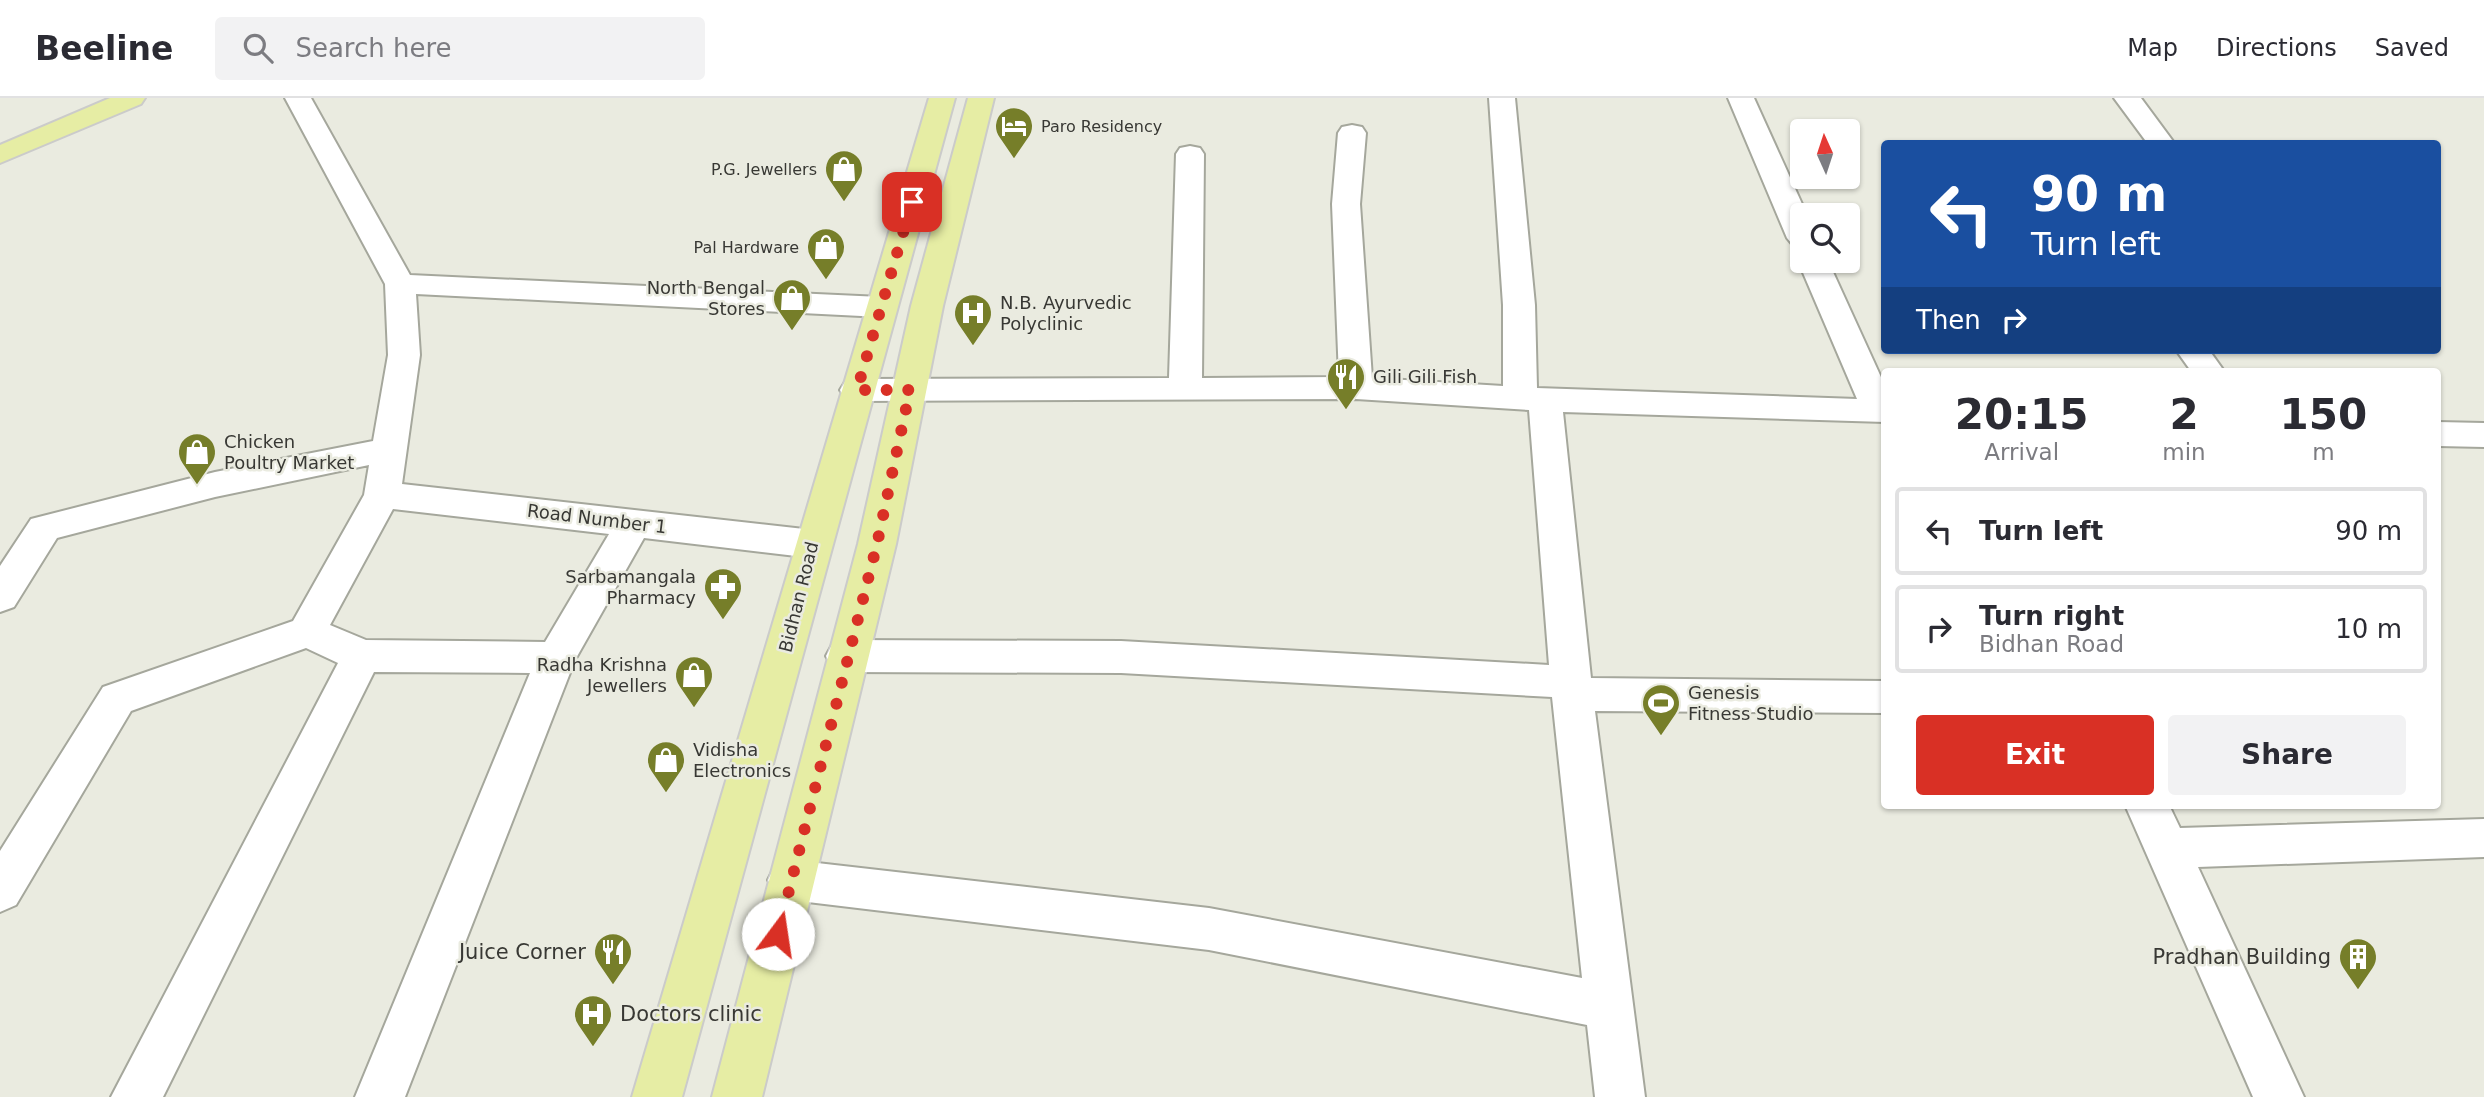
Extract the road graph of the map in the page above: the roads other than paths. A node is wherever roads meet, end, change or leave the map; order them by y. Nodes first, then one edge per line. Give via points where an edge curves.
1 (84, 98) edge
2 (132, 98) edge
3 (298, 98) edge
4 (942, 98) edge
5 (981, 98) edge
6 (1502, 98) edge
7 (1741, 98) edge
8 (2127, 98) edge
9 (0, 133) edge
10 (1352, 133) dead end
11 (2159, 140) edge
12 (1190, 154) dead end
13 (0, 155) edge
14 (1790, 210) edge
15 (1819, 273) edge
16 (400, 284) junction
17 (881, 307) junction
18 (2195, 354) edge
19 (2206, 368) edge
20 (1356, 387) junction
21 (1185, 388) junction
22 (857, 390) junction
23 (910, 390) junction
24 (1532, 399) junction
25 (1881, 409) edge
26 (1881, 411) edge
27 (2441, 434) edge
28 (2484, 435) edge
29 (388, 450) junction
30 (382, 495) junction
31 (634, 523) junction
32 (44, 528) junction
33 (813, 544) junction
34 (877, 544) junction
35 (0, 546) edge
36 (0, 597) edge
37 (307, 632) junction
38 (362, 656) junction
39 (846, 656) junction
40 (556, 657) junction
41 (1572, 688) junction
42 (1881, 697) edge
43 (2149, 809) edge
44 (2484, 838) edge
45 (2166, 848) junction
46 (791, 880) junction
47 (0, 891) edge
48 (1609, 1006) junction
49 (136, 1097) edge
50 (380, 1097) edge
51 (657, 1097) edge
52 (737, 1097) edge
53 (1620, 1097) edge
54 (2279, 1097) edge

1 - 9 main road
2 - 13 main road
3 - 16 street
4 - 17 main road, Bidhan Road
5 - 23 main road
6 - 24 street via 1519,306
7 - 14 street
8 - 11 street
10 - 20 street via 1346,204
12 - 21 street
15 - 25 street
16 - 17 street
16 - 29 street via 404,355
17 - 22 main road, Bidhan Road
18 - 19 street
20 - 21 street
20 - 24 street
21 - 23 street
22 - 23 street
22 - 33 main road, Bidhan Road
23 - 34 main road
24 - 26 street
24 - 41 street
27 - 28 street
29 - 30 street
29 - 32 street via 177,493
30 - 31 street, Road Number 1
30 - 37 street
31 - 33 street, Road Number 1
31 - 40 street
32 - 35 street
32 - 36 street
33 - 34 main road
33 - 51 main road, Bidhan Road
34 - 39 main road
37 - 38 street
37 - 47 street via 117,699
38 - 40 street
38 - 49 street
39 - 41 street via 1121,657
39 - 46 main road
40 - 50 street
41 - 42 street
41 - 48 street
43 - 45 street
44 - 45 street
45 - 54 street
46 - 48 street via 1209,929
46 - 52 main road
48 - 53 street

